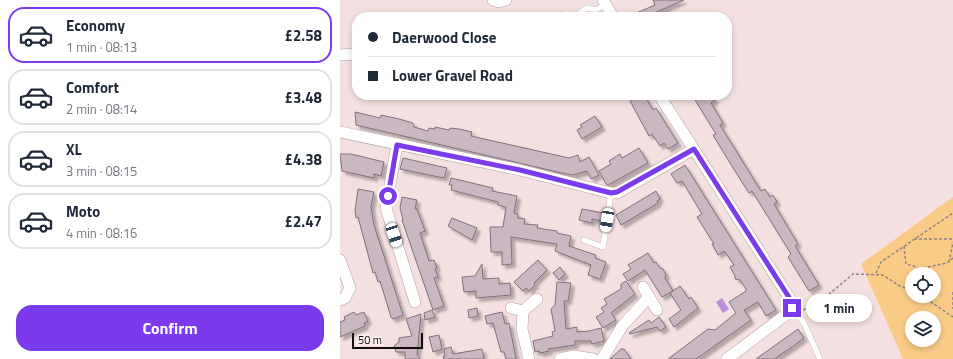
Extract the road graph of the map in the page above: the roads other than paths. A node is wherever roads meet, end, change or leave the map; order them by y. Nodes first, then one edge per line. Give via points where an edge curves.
1 (493, 0) edge
2 (506, 0) edge
3 (608, 1) edge
4 (581, 12) edge
5 (611, 12) edge
6 (352, 54) edge
7 (340, 55) edge
8 (662, 100) edge
9 (340, 132) edge
10 (397, 145) junction
11 (694, 149) junction
12 (611, 193) junction
13 (584, 240) dead end
14 (340, 260) edge
15 (643, 287) dead end
16 (649, 297) junction
17 (537, 299) dead end
18 (340, 300) edge
19 (415, 302) dead end
20 (511, 308) dead end
21 (792, 308) junction
22 (657, 310) dead end
23 (523, 312) junction
24 (529, 359) edge
25 (560, 359) edge
26 (593, 359) edge
27 (602, 359) edge
28 (727, 359) edge
29 (820, 359) edge

1 - 2 street
3 - 4 lane via 596,10 587,8
3 - 5 street
6 - 7 street
8 - 11 street
9 - 10 street
10 - 12 street via 520,170
10 - 19 street via 386,208
11 - 12 street
11 - 21 street via 792,302
12 - 13 lane via 603,247
14 - 18 street via 350,288 345,298
15 - 16 street
16 - 22 street
16 - 27 street via 623,325
17 - 23 street
20 - 23 street
21 - 28 street
21 - 29 lane via 804,323
23 - 24 street via 522,329
25 - 26 street via 574,356

